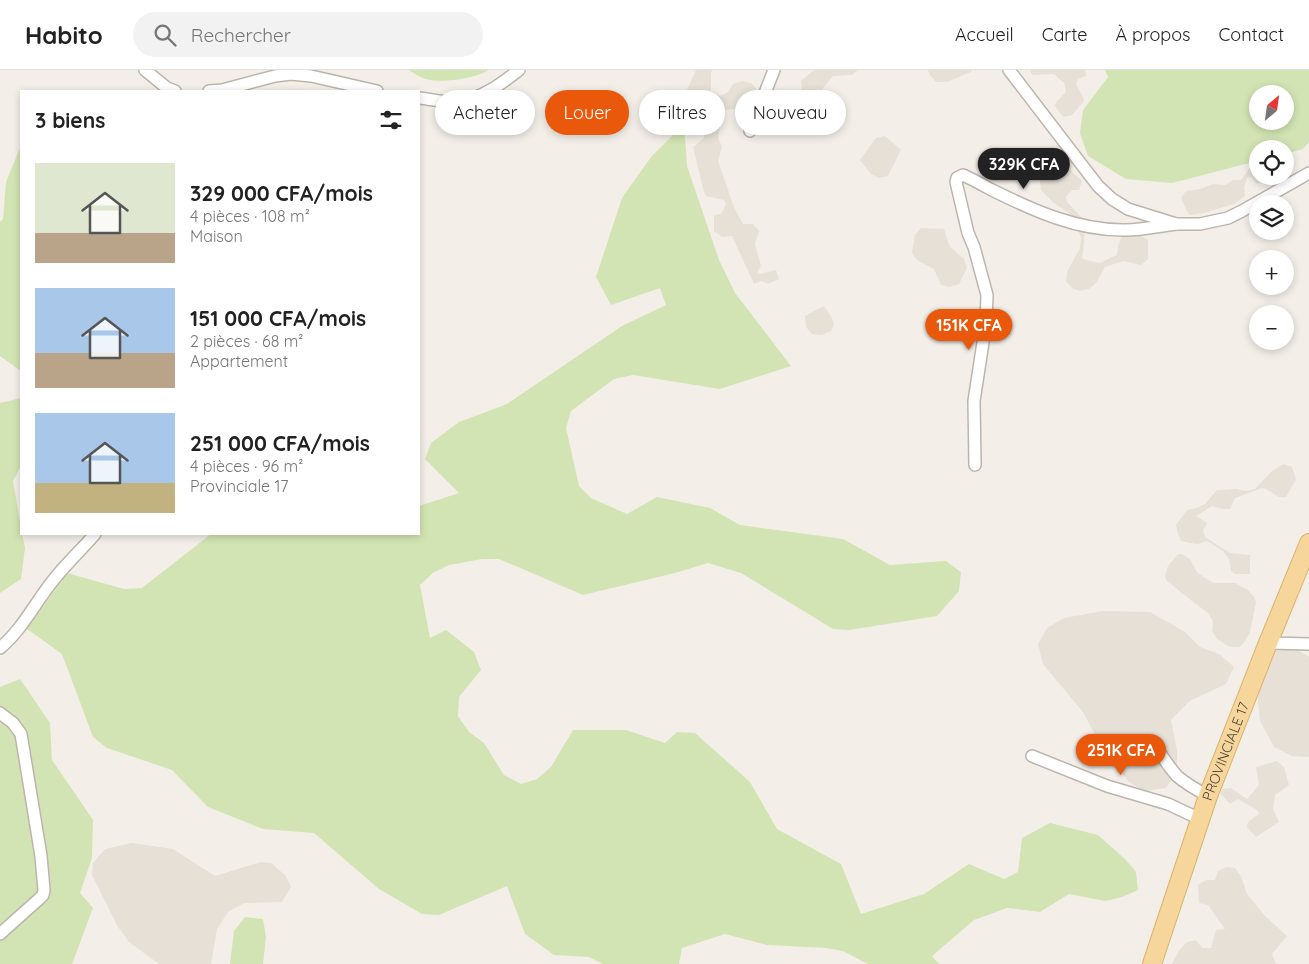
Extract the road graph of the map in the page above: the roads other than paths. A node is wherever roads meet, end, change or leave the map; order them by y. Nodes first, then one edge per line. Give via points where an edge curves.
1 (520, 70) edge
2 (774, 70) edge
3 (1008, 70) edge
4 (289, 72) edge
5 (150, 73) edge
6 (172, 90) edge
7 (222, 90) edge
8 (373, 90) edge
9 (766, 90) edge
10 (420, 98) edge
11 (1309, 173) edge
12 (1176, 224) junction
13 (975, 465) dead end
14 (94, 535) edge
15 (1309, 543) edge
16 (1268, 643) junction
17 (1309, 644) edge
18 (0, 648) edge
19 (0, 713) edge
20 (1153, 743) dead end
21 (1032, 756) dead end
22 (1208, 796) junction
23 (1200, 819) junction
24 (0, 934) edge
25 (1152, 964) edge

1 - 10 street via 474,99 456,102
2 - 9 street
3 - 12 street via 1098,186 1112,199 1128,209
4 - 7 street
4 - 8 street
5 - 6 street
11 - 12 street via 1228,218 1200,224
12 - 13 street via 1126,230 1092,227 1052,217 962,175 957,178 968,233 987,295 974,401
14 - 18 street via 55,578 15,633
15 - 16 main road, PROVINCIALE 17
16 - 17 street
16 - 22 main road, PROVINCIALE 17
19 - 24 street via 14,723 21,734 44,890 39,899
20 - 22 street via 1178,776
21 - 23 street via 1107,786 1168,804
22 - 23 main road, PROVINCIALE 17
23 - 25 main road, PROVINCIALE 17

